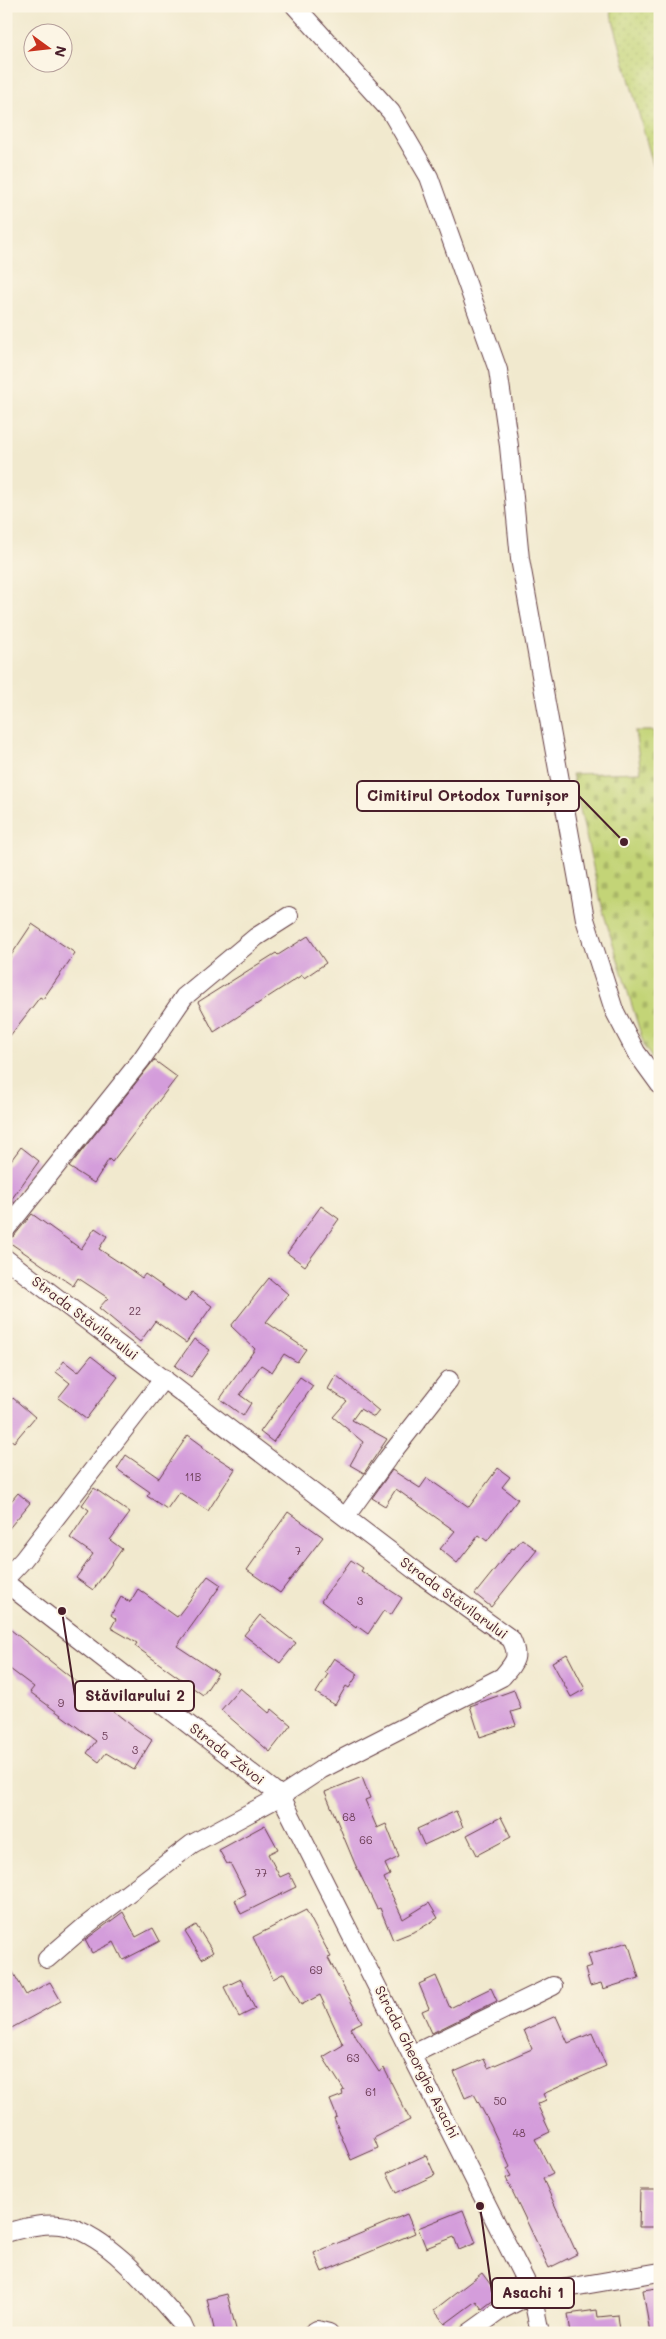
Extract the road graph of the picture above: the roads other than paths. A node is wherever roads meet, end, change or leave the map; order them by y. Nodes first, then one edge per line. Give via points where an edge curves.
1 (295, 6) edge
2 (289, 916) dead end
3 (660, 1085) edge
4 (6, 1229) edge
5 (6, 1259) edge
6 (164, 1378) junction
7 (449, 1380) dead end
8 (346, 1516) junction
9 (6, 1578) edge
10 (6, 1583) edge
11 (281, 1796) junction
12 (47, 1959) dead end
13 (553, 1986) dead end
14 (413, 2054) junction
15 (6, 2233) edge
16 (660, 2272) edge
17 (532, 2294) junction
18 (186, 2333) edge
19 (312, 2333) edge
20 (329, 2333) edge
21 (469, 2333) edge
22 (540, 2333) edge

1 - 3 street via 391,112 429,177 498,370 520,559 585,919 614,1010 636,1052
2 - 4 street via 256,937 184,997 141,1060
5 - 6 street, Strada Stăvilarului
6 - 8 street, Strada Stăvilarului
6 - 9 street
7 - 8 street
8 - 11 street, Strada Stăvilarului via 511,1639 517,1650 514,1663 502,1677 322,1770
10 - 11 street, Strada Zăvoi
11 - 12 street, Strada Stăvilarului via 192,1844
11 - 14 street, Strada Gheorghe Asachi
13 - 14 street
14 - 17 street, Strada Gheorghe Asachi
15 - 18 street via 46,2225 69,2227 86,2234 139,2276 182,2324
16 - 17 street
17 - 21 street via 501,2310
17 - 22 street, Strada Gheorghe Asachi
19 - 20 street via 317,2330

